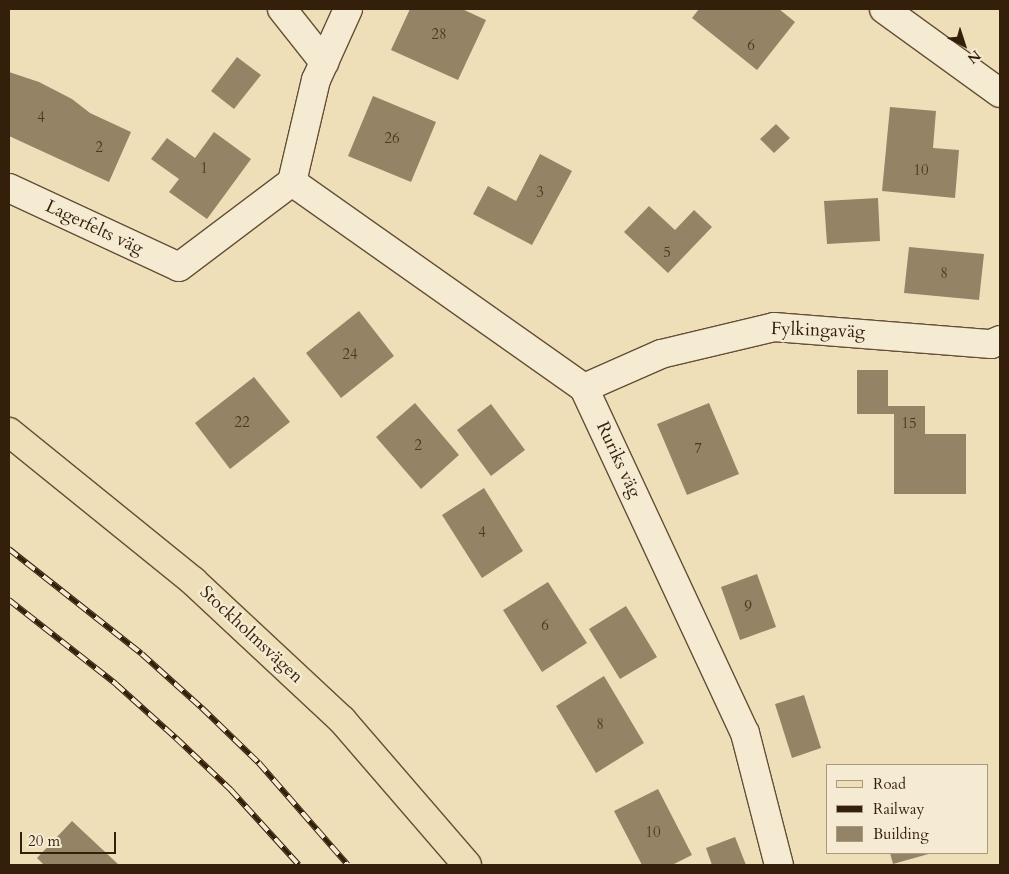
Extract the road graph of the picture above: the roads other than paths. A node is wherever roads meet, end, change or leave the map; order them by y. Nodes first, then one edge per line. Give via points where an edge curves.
1 (282, 9) edge
2 (348, 9) edge
3 (884, 9) edge
4 (324, 62) junction
5 (1000, 93) edge
6 (292, 182) junction
7 (9, 188) edge
8 (1000, 340) edge
9 (584, 388) junction
10 (9, 432) edge
11 (467, 865) edge
12 (778, 865) edge

1 - 4 street
2 - 4 street
3 - 5 street
4 - 6 street via 316,80
6 - 7 street, Lagerfelts väg via 179,267
6 - 9 street, Ruriks väg
8 - 9 street, Fylkingaväg via 991,344 774,327 662,354
9 - 12 street, Ruriks väg via 745,734
10 - 11 main road, Stockholmsvägen via 193,581 342,720

